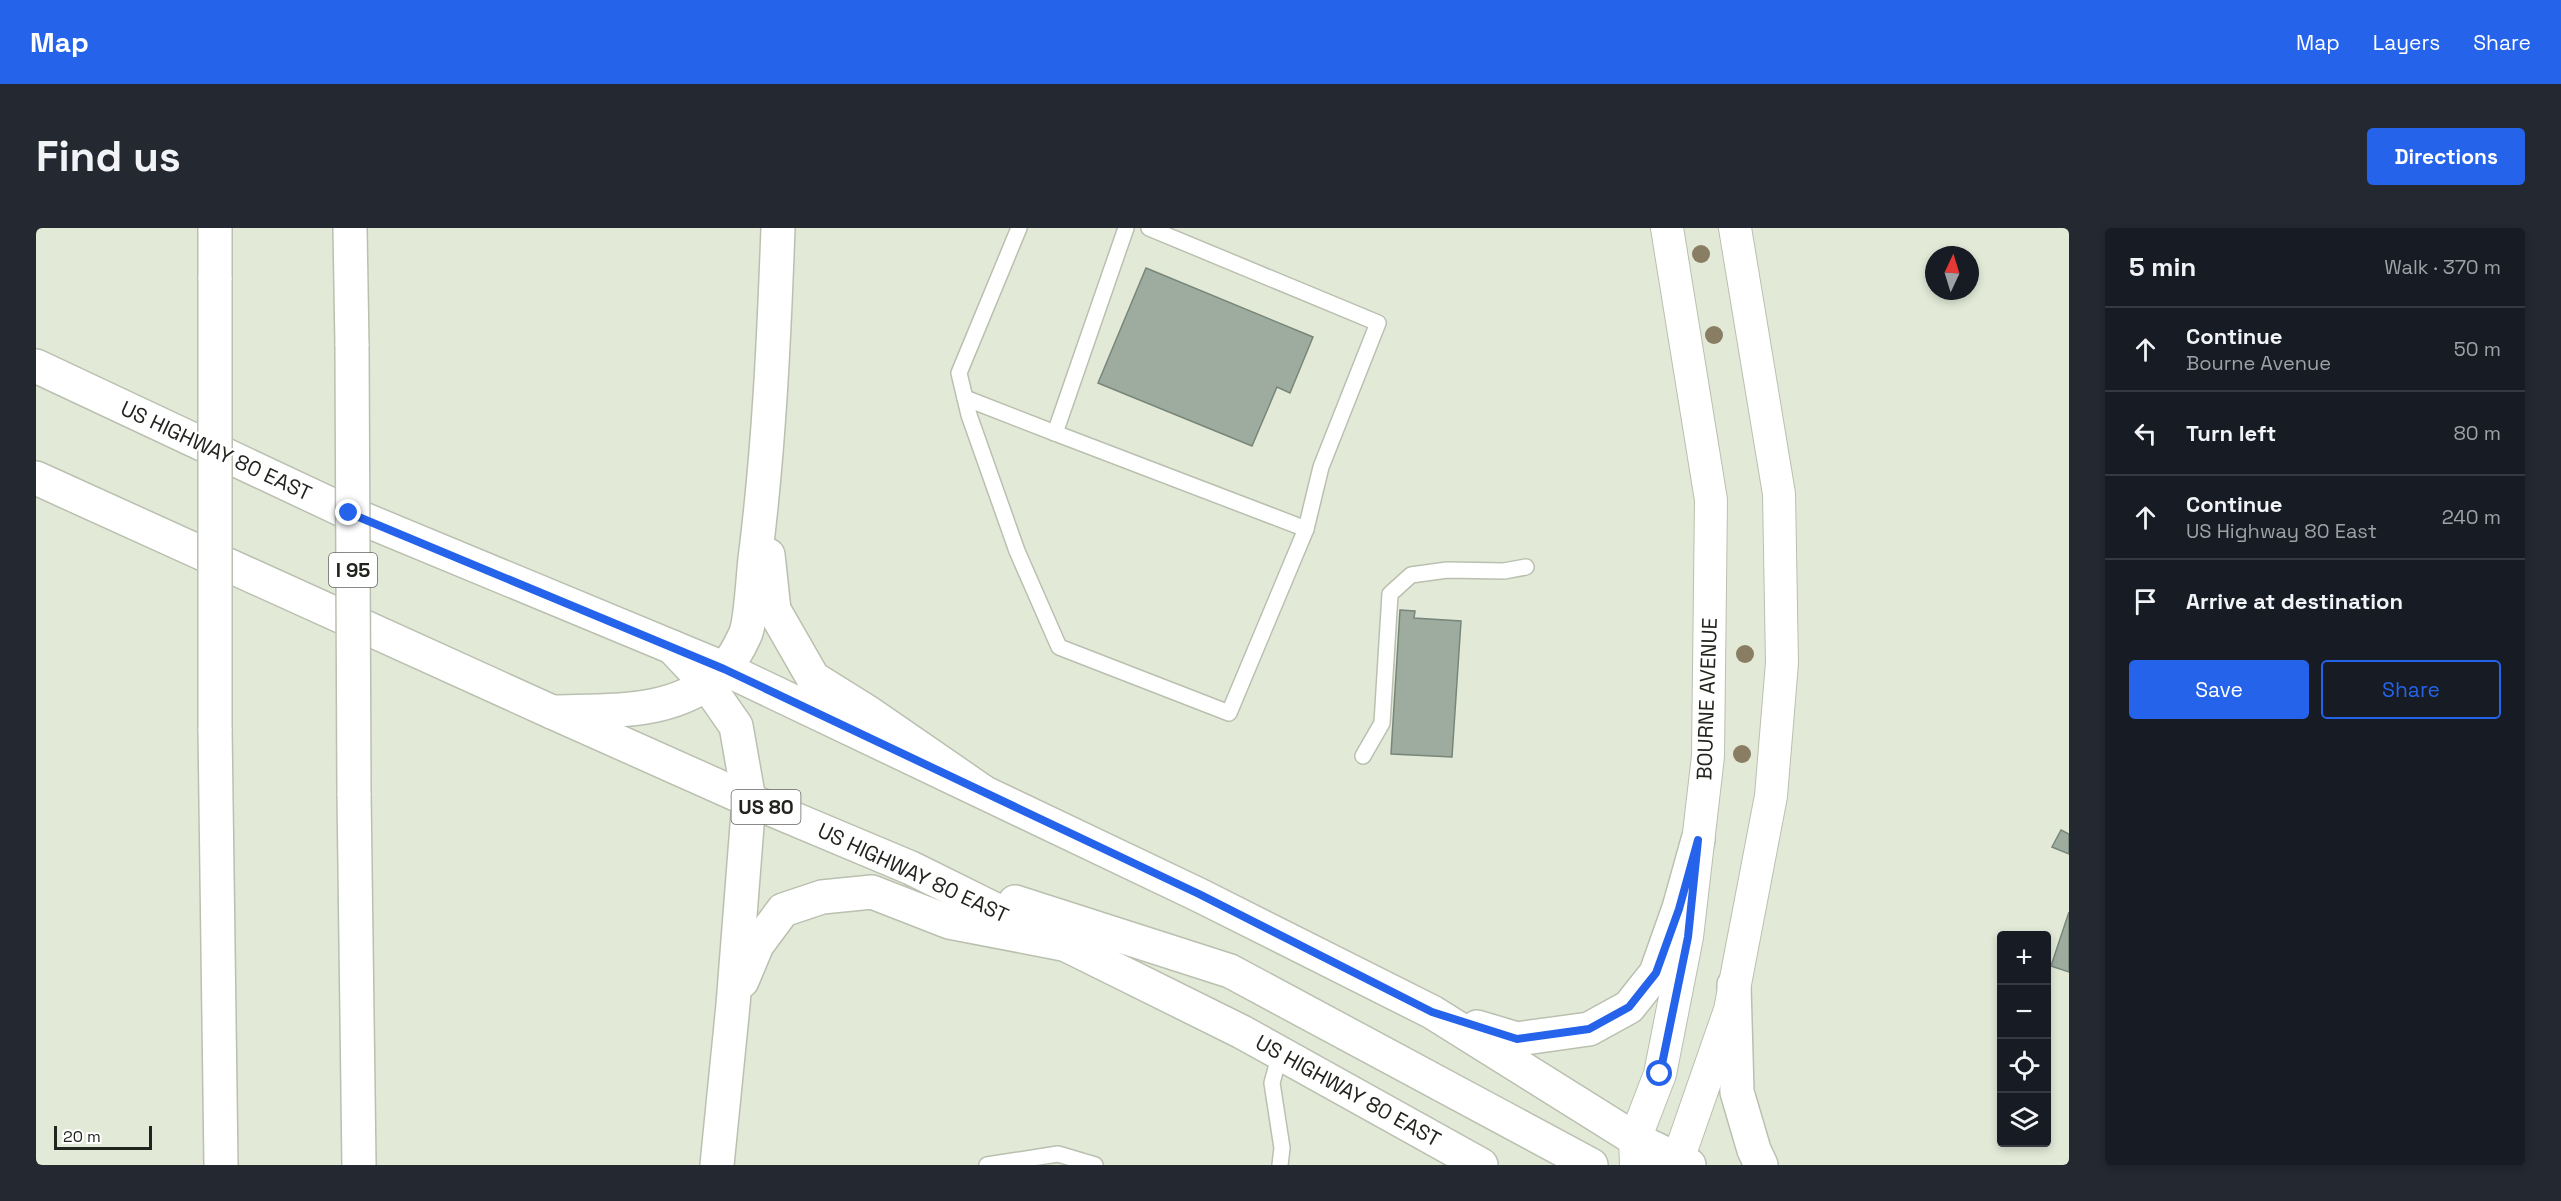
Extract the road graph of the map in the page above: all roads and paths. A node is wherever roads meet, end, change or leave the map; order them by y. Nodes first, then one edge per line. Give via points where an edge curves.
1 (215, 228) edge
2 (350, 228) edge
3 (778, 228) edge
4 (1019, 228) edge
5 (1126, 228) edge
6 (1149, 228) edge
7 (1667, 228) edge
8 (1735, 228) edge
9 (36, 366) edge
10 (965, 398) junction
11 (1055, 433) junction
12 (36, 477) edge
13 (762, 503) junction
14 (1306, 529) junction
15 (1526, 567) dead end
16 (715, 676) junction
17 (552, 712) junction
18 (1363, 756) dead end
19 (982, 790) junction
20 (749, 800) junction
21 (1698, 840) junction
22 (910, 868) junction
23 (1064, 944) junction
24 (1734, 985) junction
25 (733, 1005) junction
26 (1432, 1012) junction
27 (1280, 1053) junction
28 (1636, 1152) edge
29 (1679, 1163) edge
30 (220, 1165) edge
31 (359, 1165) edge
32 (717, 1165) edge
33 (987, 1165) edge
34 (1095, 1165) edge
35 (1280, 1165) edge
36 (1481, 1165) edge
37 (1592, 1165) edge
38 (1761, 1165) edge

1 - 30 main road, bridge
2 - 31 main road, I 95, bridge
3 - 13 main road
4 - 10 lane via 959,373
5 - 11 lane
6 - 14 lane via 1378,323 1321,467
7 - 21 street, BOURNE AVENUE via 1711,500 1708,756
8 - 24 street via 1779,494 1782,663 1771,796
9 - 16 main road, US HIGHWAY 80 EAST via 349,513 672,647
10 - 11 lane
10 - 14 lane via 1017,551 1059,646 1229,714
11 - 14 lane
12 - 17 main road, US HIGHWAY 80 EAST / US 80
13 - 16 main road via 746,634
13 - 19 main road via 774,610 813,678
15 - 18 lane via 1411,575 1390,594 1382,723
16 - 17 main road via 670,702 641,709
16 - 19 main road
16 - 20 main road via 736,726
17 - 20 main road, US HIGHWAY 80 EAST / US 80
19 - 26 main road
20 - 22 main road, US HIGHWAY 80 EAST / US 80
20 - 25 main road
21 - 26 main road via 1656,973 1629,1007 1589,1029 1517,1039
21 - 28 street, BOURNE AVENUE via 1688,937 1660,1074
22 - 23 main road, US HIGHWAY 80 EAST / US 80
22 - 37 main road via 1230,971
23 - 25 main road via 949,922 872,892 822,897 783,910 757,945
23 - 27 main road, US HIGHWAY 80 EAST / US 80
24 - 29 street via 1730,1010
24 - 38 main road via 1737,1092
25 - 32 main road
26 - 28 main road
27 - 35 lane via 1272,1083 1282,1148
27 - 36 main road, US HIGHWAY 80 EAST / US 80
28 - 29 main road
33 - 34 lane via 1058,1154

